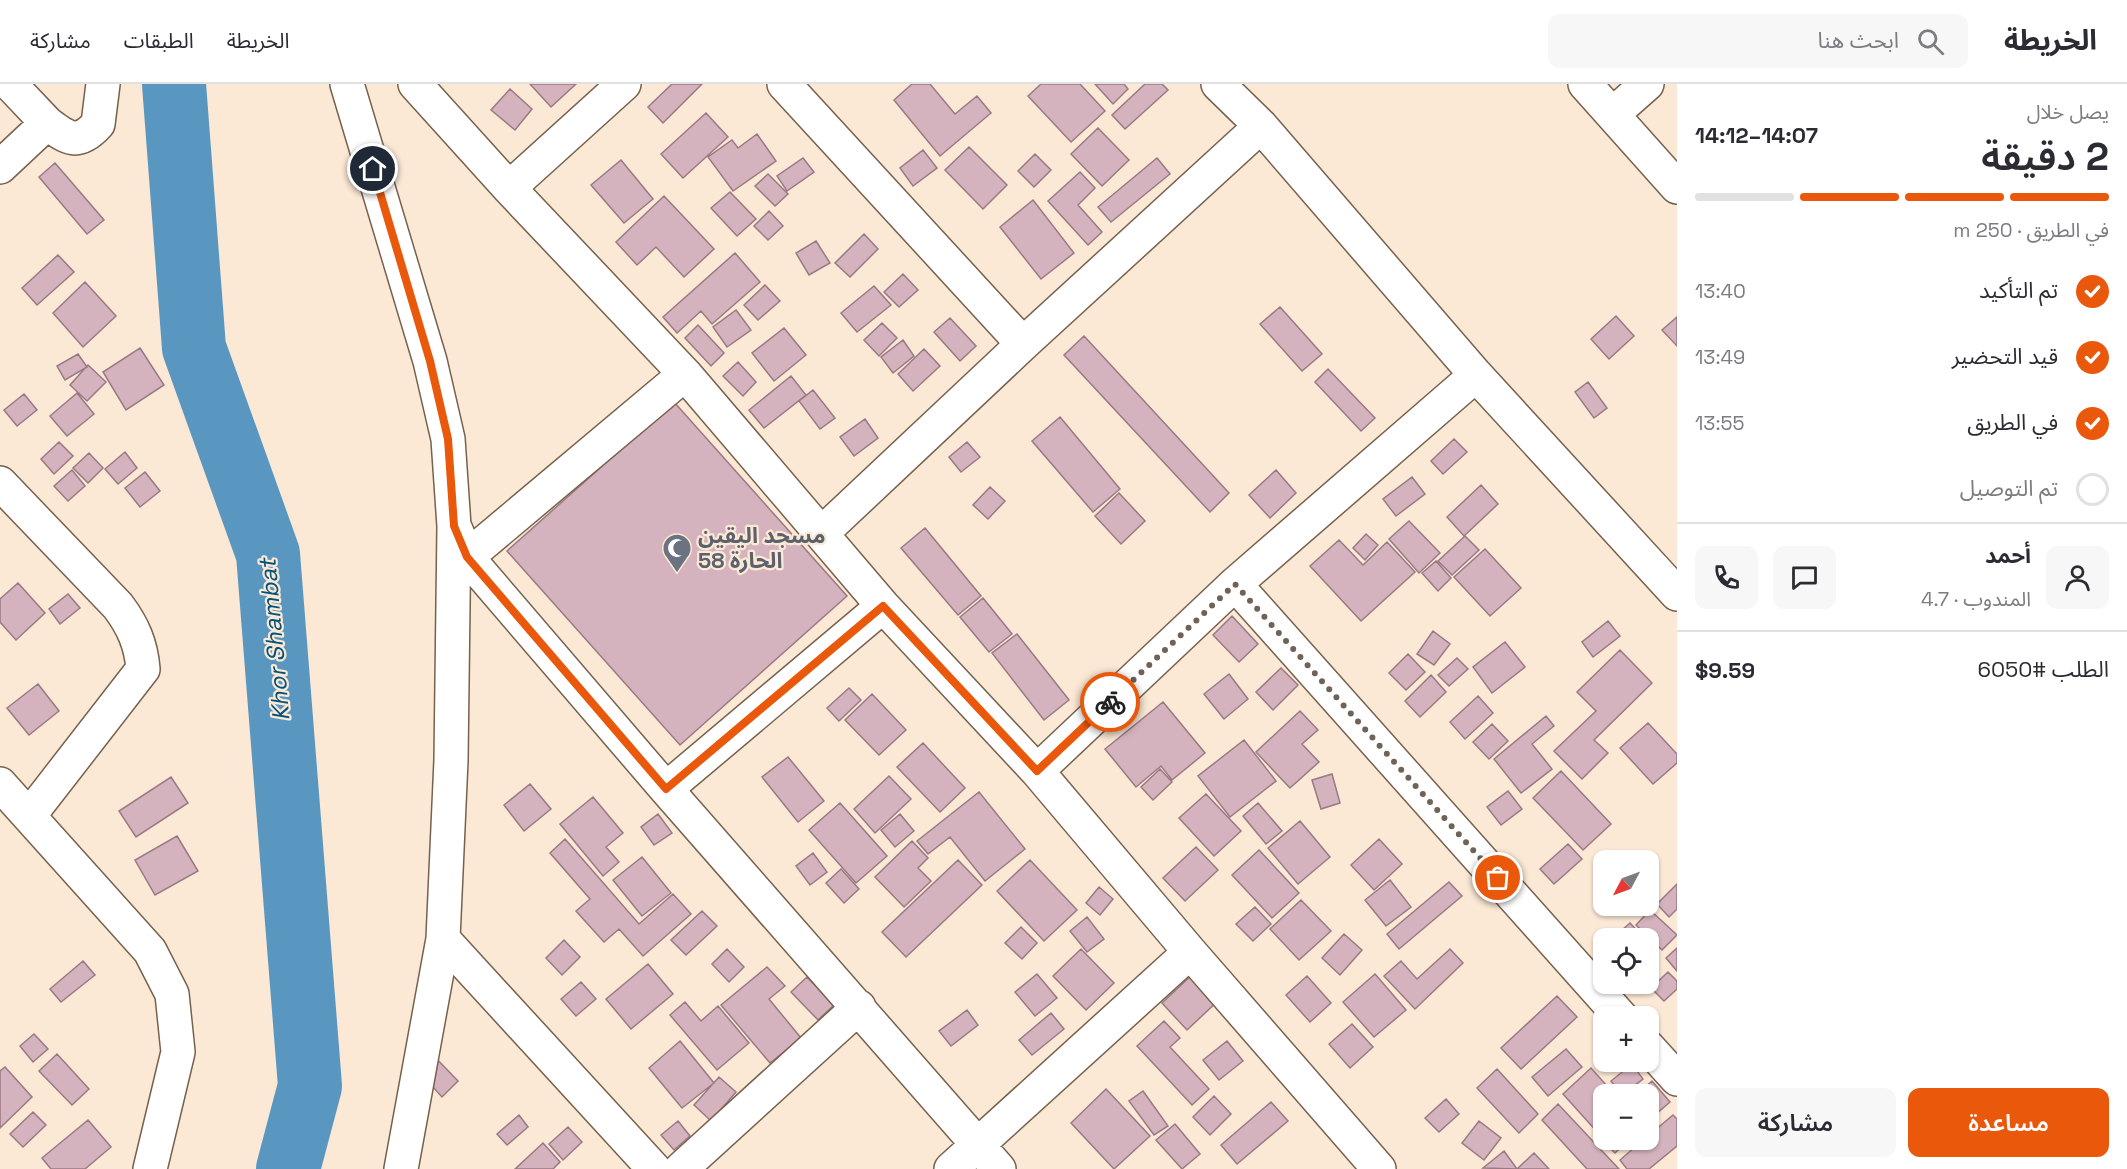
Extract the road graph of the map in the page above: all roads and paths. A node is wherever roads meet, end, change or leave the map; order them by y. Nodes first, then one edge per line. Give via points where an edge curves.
1 (10, 84) edge
2 (104, 84) edge
3 (347, 84) edge
4 (415, 84) edge
5 (624, 84) edge
6 (784, 84) edge
7 (1218, 84) edge
8 (1585, 84) edge
9 (1647, 84) edge
10 (1613, 114) junction
11 (47, 123) junction
12 (1261, 126) junction
13 (0, 167) edge
14 (1677, 187) edge
15 (509, 188) junction
16 (1023, 344) junction
17 (685, 374) junction
18 (1476, 375) junction
19 (0, 483) edge
20 (454, 526) junction
21 (822, 533) junction
22 (467, 557) junction
23 (1235, 584) junction
24 (1677, 594) edge
25 (883, 606) junction
26 (1037, 771) junction
27 (1, 788) edge
28 (666, 789) junction
29 (29, 816) junction
30 (443, 939) junction
31 (1190, 952) junction
32 (1611, 1006) edge
33 (859, 1007) junction
34 (1659, 1059) edge
35 (1677, 1079) edge
36 (989, 1157) edge
37 (150, 1169) edge
38 (401, 1169) edge
39 (654, 1169) edge
40 (681, 1169) edge
41 (951, 1169) edge
42 (1379, 1169) edge

1 - 11 street
2 - 11 street via 98,124 82,137 63,136
3 - 20 street via 430,361 448,439
4 - 15 street
5 - 15 street
6 - 16 street
7 - 12 street
8 - 10 street
9 - 10 street
10 - 14 street
11 - 13 street
12 - 16 street
12 - 18 street
15 - 17 street
16 - 21 street
17 - 21 street
17 - 22 street
18 - 23 street
18 - 24 street
19 - 29 street via 118,606 132,625 143,669
20 - 22 street
20 - 30 street via 451,760
21 - 25 street
22 - 28 street
23 - 26 street
23 - 32 street
25 - 26 street
25 - 28 street
26 - 31 street
27 - 29 street
28 - 33 street
29 - 37 street via 150,951 172,994 178,1052
30 - 38 street
30 - 39 street
31 - 36 street
31 - 42 street
33 - 36 street
33 - 40 street
34 - 35 street
36 - 41 street

